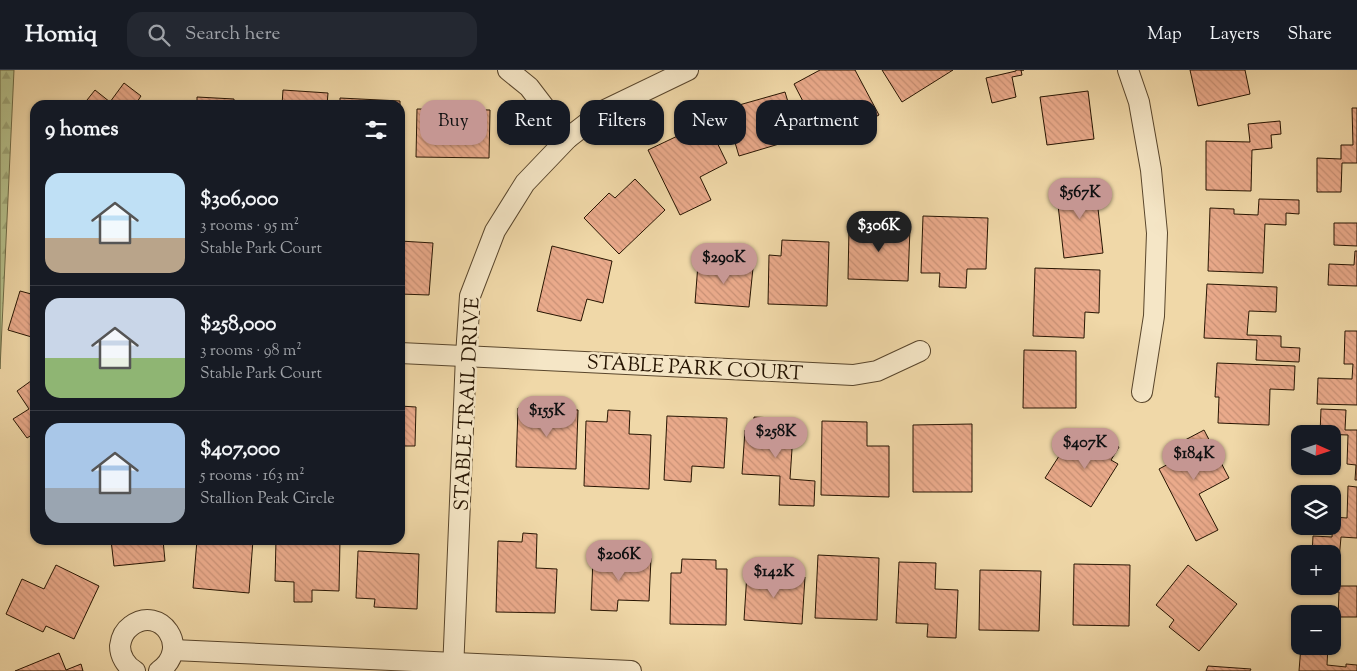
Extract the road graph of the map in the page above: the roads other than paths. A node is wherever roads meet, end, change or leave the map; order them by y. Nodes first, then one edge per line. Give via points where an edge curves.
1 (508, 70) edge
2 (688, 70) edge
3 (1128, 70) edge
4 (539, 100) edge
5 (570, 137) edge
6 (561, 145) edge
7 (920, 351) dead end
8 (405, 353) edge
9 (466, 356) junction
10 (1142, 392) dead end
11 (174, 650) junction
12 (453, 667) edge
13 (135, 671) edge
14 (159, 671) edge
15 (631, 671) edge

1 - 4 street
2 - 5 street, STABLE TRAIL DRIVE via 603,112
3 - 10 street via 1139,102 1151,170 1157,234 1154,316
6 - 9 street, STABLE TRAIL DRIVE via 525,183 495,231 470,296
7 - 9 street, STABLE PARK COURT via 876,371 853,375
8 - 9 street, STABLE PARK COURT
9 - 12 street, STABLE TRAIL DRIVE
11 - 12 street
11 - 13 street via 170,633 164,626 148,620 132,625 126,630 120,647 126,664
11 - 14 street via 171,659
12 - 15 street

